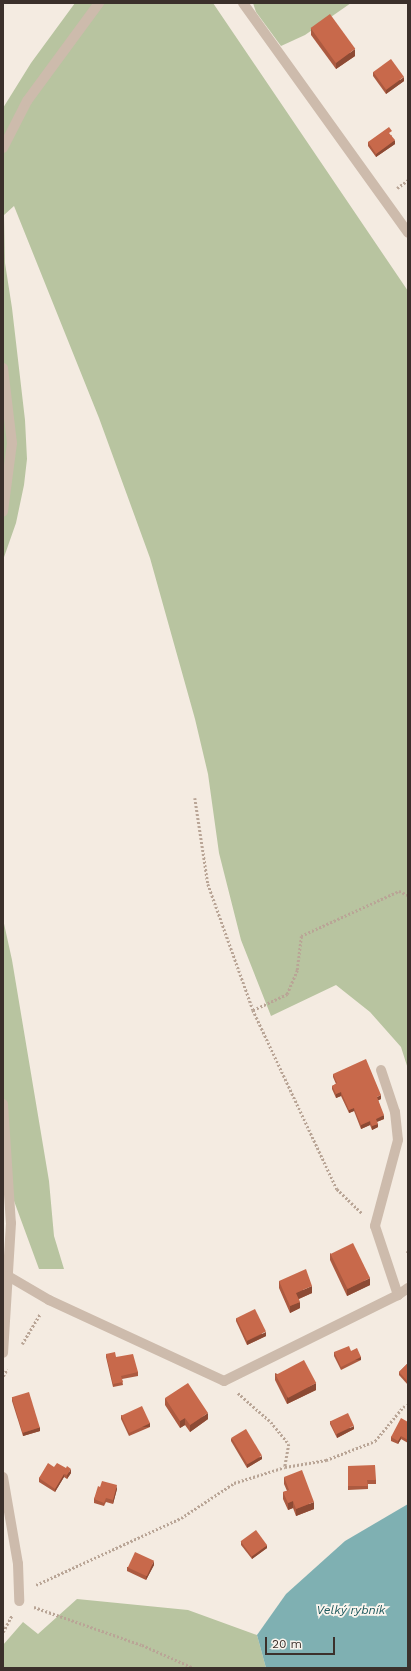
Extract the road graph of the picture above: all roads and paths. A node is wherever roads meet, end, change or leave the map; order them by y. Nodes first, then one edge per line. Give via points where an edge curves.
1 (99, 3) edge
2 (243, 3) edge
3 (3, 148) edge
4 (408, 233) edge
5 (3, 368) edge
6 (3, 511) edge
7 (195, 798) dead end
8 (408, 895) edge
9 (253, 1010) junction
10 (381, 1070) dead end
11 (3, 1104) edge
12 (375, 1226) junction
13 (8, 1276) junction
14 (408, 1288) edge
15 (398, 1294) junction
16 (49, 1300) junction
17 (18, 1350) dead end
18 (3, 1353) edge
19 (11, 1363) dead end
20 (3, 1376) edge
21 (224, 1381) junction
22 (408, 1405) edge
23 (284, 1467) junction
24 (3, 1477) edge
25 (18, 1602) junction
26 (194, 1668) edge

1 - 3 street via 27,101
2 - 4 street
5 - 6 street via 12,443
7 - 9 path via 208,884
8 - 9 path via 398,891 301,936 297,970 287,994
9 - 12 path via 336,1189
10 - 12 street via 396,1112 398,1140
11 - 13 street via 11,1223
12 - 15 street
13 - 16 street
13 - 18 street
14 - 15 street
15 - 21 street
16 - 17 path
16 - 21 street
19 - 20 path
21 - 23 path via 271,1422 289,1444
22 - 23 path via 403,1407 374,1441 326,1460
23 - 25 path via 234,1483 181,1518 39,1582
24 - 25 street via 18,1564
25 - 26 path via 142,1645

